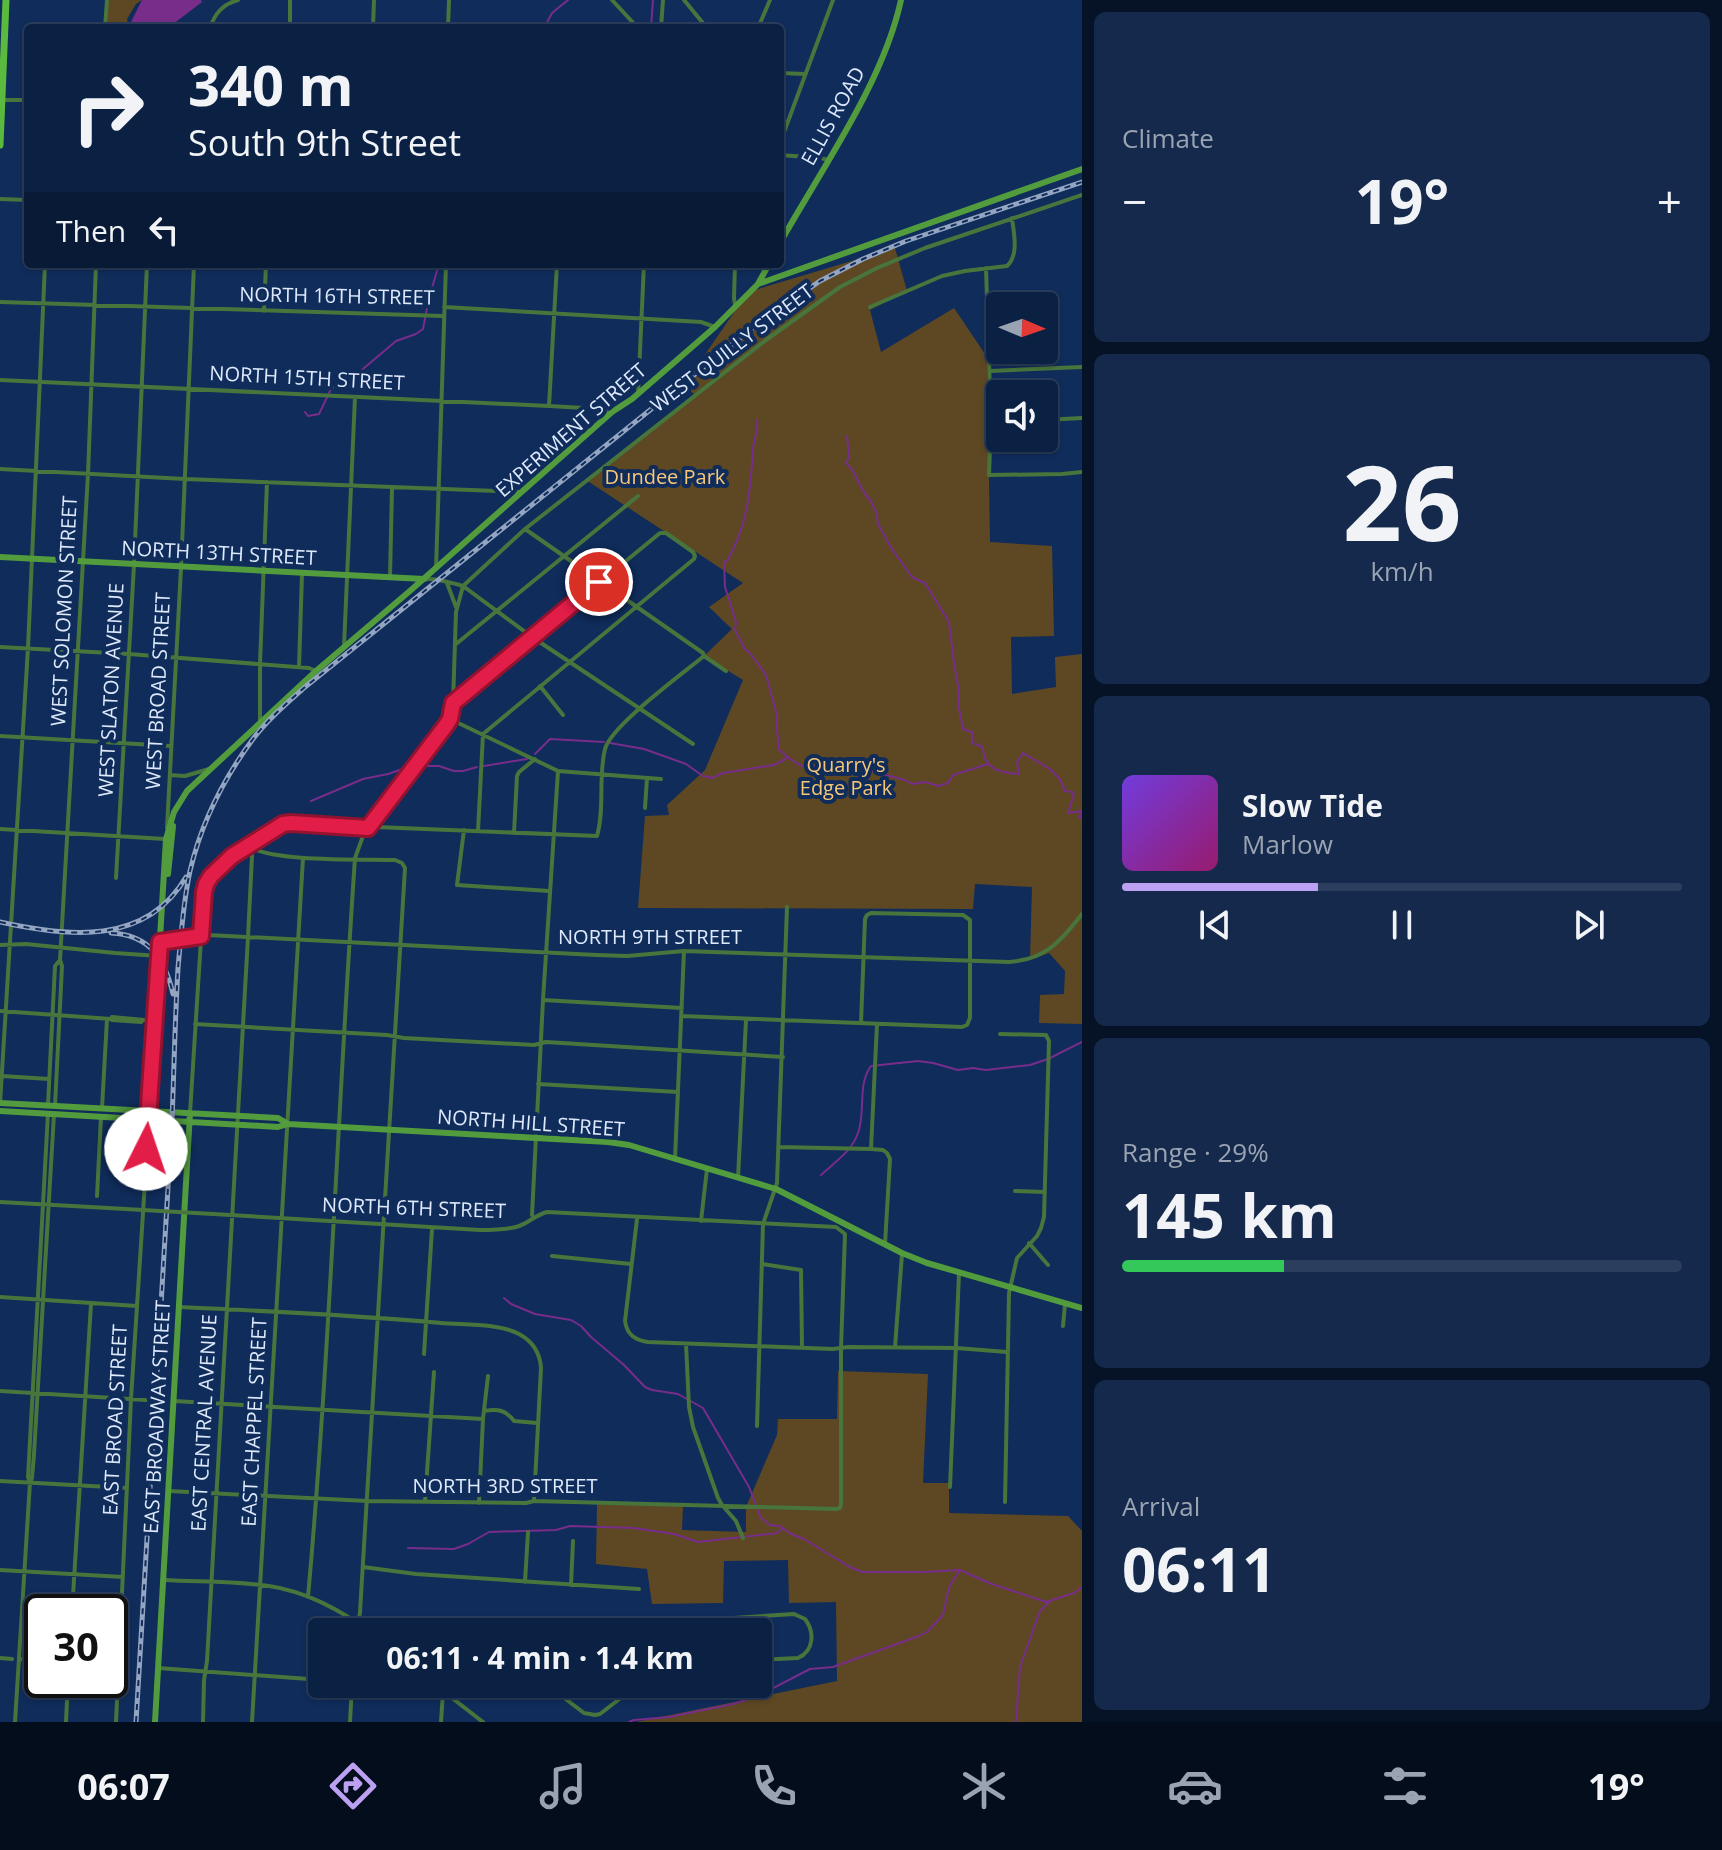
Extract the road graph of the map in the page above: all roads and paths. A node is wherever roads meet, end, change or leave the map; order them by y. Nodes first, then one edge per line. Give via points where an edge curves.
1 (6, 0) edge
2 (107, 0) edge
3 (238, 0) edge
4 (290, 0) edge
5 (374, 0) edge
6 (449, 0) edge
7 (612, 0) edge
8 (663, 0) edge
9 (684, 0) edge
10 (770, 0) edge
11 (833, 0) edge
12 (901, 0) edge
13 (105, 24) edge
14 (212, 24) edge
15 (290, 24) edge
16 (373, 24) edge
17 (448, 24) edge
18 (634, 24) edge
19 (661, 24) edge
20 (704, 24) edge
21 (760, 24) edge
22 (784, 73) edge
23 (805, 74) junction
24 (1, 100) edge
25 (24, 100) edge
26 (784, 132) edge
27 (0, 145) edge
28 (784, 155) edge
29 (828, 160) junction
30 (1082, 169) edge
31 (1082, 195) edge
32 (0, 199) edge
33 (24, 200) edge
34 (1012, 218) junction
35 (784, 235) edge
36 (45, 268) edge
37 (96, 268) edge
38 (147, 268) edge
39 (194, 268) edge
40 (266, 268) edge
41 (446, 268) edge
42 (557, 268) edge
43 (644, 268) edge
44 (735, 268) edge
45 (767, 268) edge
46 (986, 268) junction
47 (758, 284) junction
48 (0, 302) edge
49 (44, 304) junction
50 (94, 306) junction
51 (444, 307) junction
52 (736, 307) junction
53 (870, 307) dead end
54 (145, 308) junction
55 (193, 309) junction
56 (264, 311) junction
57 (554, 314) junction
58 (443, 316) junction
59 (640, 319) junction
60 (715, 327) junction
61 (1082, 367) edge
62 (990, 371) junction
63 (0, 380) edge
64 (990, 380) edge
65 (41, 382) junction
66 (91, 384) junction
67 (142, 387) junction
68 (189, 389) junction
69 (638, 394) junction
70 (355, 397) junction
71 (440, 401) junction
72 (549, 406) junction
73 (612, 412) junction
74 (1082, 419) edge
75 (1058, 420) edge
76 (990, 452) edge
77 (0, 469) edge
78 (37, 471) junction
79 (1082, 472) edge
80 (88, 474) junction
81 (138, 477) junction
82 (185, 479) junction
83 (267, 482) junction
84 (351, 485) junction
85 (393, 487) junction
86 (438, 488) junction
87 (522, 492) junction
88 (638, 496) dead end
89 (525, 529) junction
90 (0, 557) edge
91 (564, 557) junction
92 (32, 559) junction
93 (83, 562) junction
94 (134, 565) junction
95 (181, 568) junction
96 (436, 569) junction
97 (263, 572) junction
98 (302, 573) junction
99 (347, 575) junction
100 (390, 577) junction
101 (436, 578) junction
102 (424, 579) junction
103 (599, 582) junction
104 (447, 583) junction
105 (463, 586) junction
106 (635, 607) junction
107 (457, 608) junction
108 (497, 612) junction
109 (532, 637) junction
110 (456, 644) junction
111 (0, 647) edge
112 (28, 648) junction
113 (345, 648) junction
114 (78, 651) junction
115 (129, 654) junction
116 (704, 656) junction
117 (176, 658) junction
118 (570, 662) junction
119 (260, 664) junction
120 (299, 667) junction
121 (316, 671) junction
122 (726, 671) dead end
123 (540, 686) junction
124 (453, 703) junction
125 (640, 709) junction
126 (563, 715) dead end
127 (450, 719) junction
128 (260, 724) junction
129 (483, 734) junction
130 (0, 736) edge
131 (22, 737) junction
132 (73, 741) junction
133 (124, 744) junction
134 (693, 744) dead end
135 (171, 746) junction
136 (535, 759) junction
137 (212, 768) junction
138 (558, 771) junction
139 (170, 775) junction
140 (602, 775) junction
141 (185, 776) junction
142 (647, 778) junction
143 (661, 779) dead end
144 (196, 782) junction
145 (645, 808) dead end
146 (174, 812) junction
147 (368, 828) junction
148 (0, 829) edge
149 (16, 830) junction
150 (464, 830) junction
151 (478, 831) junction
152 (68, 833) junction
153 (514, 833) junction
154 (553, 835) junction
155 (118, 837) junction
156 (166, 839) junction
157 (250, 846) junction
158 (303, 858) junction
159 (355, 858) junction
160 (116, 878) dead end
161 (549, 891) junction
162 (163, 901) junction
163 (787, 907) dead end
164 (1082, 914) edge
165 (201, 936) junction
166 (248, 937) junction
167 (298, 940) junction
168 (160, 942) junction
169 (349, 943) junction
170 (10, 944) junction
171 (0, 945) edge
172 (401, 946) junction
173 (61, 948) junction
174 (684, 951) junction
175 (545, 953) junction
176 (786, 955) junction
177 (159, 956) junction
178 (864, 958) junction
179 (60, 960) junction
180 (971, 962) junction
181 (543, 1000) junction
182 (682, 1008) junction
183 (3, 1012) edge
184 (52, 1015) junction
185 (60, 1015) junction
186 (682, 1016) junction
187 (109, 1019) junction
188 (746, 1019) junction
189 (784, 1020) junction
190 (155, 1021) junction
191 (861, 1023) junction
192 (195, 1024) junction
193 (877, 1024) junction
194 (243, 1026) junction
195 (294, 1029) junction
196 (344, 1032) junction
197 (1000, 1034) dead end
198 (395, 1036) junction
199 (540, 1044) junction
200 (680, 1050) junction
201 (744, 1054) junction
202 (783, 1057) junction
203 (1, 1076) edge
204 (49, 1079) junction
205 (538, 1084) junction
206 (678, 1092) junction
207 (0, 1106) edge
208 (51, 1106) junction
209 (102, 1109) junction
210 (149, 1111) junction
211 (190, 1113) junction
212 (51, 1114) junction
213 (237, 1116) junction
214 (101, 1117) junction
215 (149, 1120) junction
216 (189, 1122) junction
217 (288, 1124) junction
218 (237, 1125) junction
219 (339, 1126) junction
220 (390, 1130) junction
221 (536, 1138) junction
222 (780, 1147) junction
223 (871, 1149) junction
224 (675, 1159) junction
225 (707, 1169) junction
226 (738, 1178) junction
227 (776, 1189) junction
228 (1015, 1191) dead end
229 (1045, 1192) junction
230 (97, 1196) dead end
231 (0, 1202) edge
232 (42, 1205) junction
233 (49, 1205) junction
234 (232, 1216) junction
235 (533, 1217) junction
236 (637, 1217) junction
237 (283, 1219) junction
238 (701, 1221) junction
239 (333, 1222) junction
240 (763, 1224) junction
241 (384, 1225) junction
242 (432, 1228) junction
243 (1029, 1243) junction
244 (885, 1244) junction
245 (902, 1253) junction
246 (552, 1256) dead end
247 (631, 1264) junction
248 (762, 1264) junction
249 (1048, 1265) dead end
250 (959, 1273) junction
251 (1009, 1287) junction
252 (0, 1297) edge
253 (36, 1299) junction
254 (43, 1299) junction
255 (91, 1304) junction
256 (1065, 1304) junction
257 (137, 1306) junction
258 (179, 1307) junction
259 (1082, 1308) edge
260 (226, 1309) junction
261 (277, 1312) junction
262 (328, 1314) junction
263 (379, 1317) junction
264 (426, 1321) junction
265 (1063, 1326) dead end
266 (686, 1343) junction
267 (761, 1346) junction
268 (895, 1347) junction
269 (802, 1348) junction
270 (841, 1348) junction
271 (956, 1348) junction
272 (1007, 1352) junction
273 (424, 1354) dead end
274 (434, 1372) dead end
275 (488, 1376) dead end
276 (0, 1391) edge
277 (35, 1392) junction
278 (85, 1396) junction
279 (131, 1399) junction
280 (146, 1400) dead end
281 (174, 1401) junction
282 (221, 1404) junction
283 (271, 1408) junction
284 (322, 1411) junction
285 (484, 1411) junction
286 (372, 1413) junction
287 (431, 1416) junction
288 (483, 1419) junction
289 (538, 1423) junction
290 (757, 1426) dead end
291 (0, 1481) edge
292 (30, 1482) junction
293 (81, 1485) junction
294 (950, 1487) dead end
295 (127, 1488) junction
296 (169, 1491) junction
297 (216, 1493) junction
298 (266, 1497) junction
299 (316, 1499) junction
300 (367, 1501) junction
301 (425, 1501) junction
302 (534, 1501) junction
303 (1005, 1502) dead end
304 (479, 1503) junction
305 (722, 1505) junction
306 (528, 1532) dead end
307 (743, 1538) dead end
308 (573, 1541) dead end
309 (363, 1567) junction
310 (0, 1570) edge
311 (24, 1572) junction
312 (74, 1575) junction
313 (123, 1577) junction
314 (164, 1580) junction
315 (525, 1582) junction
316 (211, 1583) junction
317 (261, 1585) junction
318 (571, 1585) junction
319 (639, 1589) dead end
320 (73, 1594) edge
321 (122, 1594) edge
322 (308, 1597) junction
323 (349, 1618) edge
324 (359, 1618) edge
325 (733, 1618) edge
326 (0, 1658) edge
327 (12, 1659) dead end
328 (19, 1659) junction
329 (24, 1659) edge
330 (772, 1659) edge
331 (158, 1668) junction
332 (206, 1672) junction
333 (255, 1675) junction
334 (308, 1679) edge
335 (67, 1698) edge
336 (117, 1698) edge
337 (351, 1698) edge
338 (443, 1698) edge
339 (451, 1698) edge
340 (565, 1698) edge
341 (622, 1698) edge
342 (15, 1722) edge
343 (66, 1722) edge
344 (116, 1722) edge
345 (155, 1722) edge
346 (203, 1722) edge
347 (252, 1722) edge
348 (350, 1722) edge
349 (441, 1722) edge
350 (483, 1722) edge

1 - 24 main road
2 - 13 street
3 - 14 street via 219,10
4 - 15 street
5 - 16 street
6 - 17 street
7 - 18 street
8 - 19 street
9 - 20 street
10 - 21 street
11 - 23 street
12 - 29 main road, ELLIS ROAD via 879,65
22 - 23 street
23 - 26 street
24 - 25 street
24 - 27 main road
28 - 29 street
29 - 35 main road, ELLIS ROAD
30 - 47 main road, EXPERIMENT STREET
31 - 34 street, WEST QUILLY STREET
32 - 33 street
34 - 46 street via 1015,257 1007,266
34 - 89 street, WEST QUILLY STREET via 903,257 840,287
36 - 49 street
37 - 50 street, WEST SOLOMON STREET
38 - 54 street, WEST SLATON AVENUE
39 - 55 street, WEST BROAD STREET
40 - 56 street
41 - 51 street
42 - 57 street
43 - 59 street
44 - 52 street
45 - 47 main road
46 - 53 street via 942,276
46 - 62 street
47 - 52 main road, EXPERIMENT STREET
48 - 49 street, NORTH 16TH STREET
49 - 50 street, NORTH 16TH STREET
49 - 65 street
50 - 54 street, NORTH 16TH STREET
50 - 66 street, WEST SOLOMON STREET
51 - 57 street, NORTH 16TH STREET
51 - 58 street, NORTH 16TH STREET
52 - 60 main road, EXPERIMENT STREET
54 - 55 street, NORTH 16TH STREET
54 - 67 street, WEST SLATON AVENUE
55 - 56 street, NORTH 16TH STREET
55 - 68 street, WEST BROAD STREET
56 - 58 street, NORTH 16TH STREET
57 - 59 street, NORTH 16TH STREET
57 - 72 street
58 - 71 street
59 - 60 street, NORTH 16TH STREET
59 - 69 street
60 - 69 main road, EXPERIMENT STREET
61 - 62 street
62 - 64 street
63 - 65 street, NORTH 15TH STREET
65 - 66 street, NORTH 15TH STREET
65 - 78 street
66 - 67 street, NORTH 15TH STREET
66 - 80 street, WEST SOLOMON STREET
67 - 68 street, NORTH 15TH STREET
67 - 81 street, WEST SLATON AVENUE
68 - 70 street, NORTH 15TH STREET
68 - 82 street, WEST BROAD STREET
69 - 73 main road, EXPERIMENT STREET
70 - 71 street, NORTH 15TH STREET
70 - 84 street
71 - 72 street, NORTH 15TH STREET
71 - 86 street
72 - 73 street, NORTH 15TH STREET
73 - 87 main road, EXPERIMENT STREET
74 - 75 street
76 - 79 street via 989,475
77 - 78 street
78 - 80 street
78 - 92 street
80 - 81 street
80 - 93 street, WEST SOLOMON STREET
81 - 82 street
81 - 94 street, WEST SLATON AVENUE
82 - 83 street
82 - 95 street, WEST BROAD STREET
83 - 84 street
83 - 97 street
84 - 85 street
84 - 99 street
85 - 86 street
85 - 100 street
86 - 87 street
86 - 96 street
87 - 96 main road, EXPERIMENT STREET
88 - 91 street
89 - 91 street
89 - 105 street, WEST QUILLY STREET
90 - 92 main road, NORTH 13TH STREET
91 - 103 street
91 - 108 street
92 - 93 main road, NORTH 13TH STREET
92 - 112 street
93 - 94 main road, NORTH 13TH STREET
93 - 114 street, WEST SOLOMON STREET
94 - 95 main road, NORTH 13TH STREET
94 - 115 street, WEST SLATON AVENUE
95 - 97 main road, NORTH 13TH STREET
95 - 117 street, WEST BROAD STREET
96 - 101 street
96 - 102 main road, EXPERIMENT STREET
97 - 98 main road, NORTH 13TH STREET
97 - 119 street
98 - 99 main road, NORTH 13TH STREET
98 - 120 street
99 - 100 main road, NORTH 13TH STREET
99 - 113 street
100 - 102 main road, NORTH 13TH STREET
101 - 102 street, NORTH 13TH STREET
101 - 104 street, NORTH 13TH STREET
102 - 113 main road, EXPERIMENT STREET
103 - 106 street
103 - 106 street via 660,533 693,552 695,556
103 - 109 street
104 - 105 street, NORTH 13TH STREET
104 - 107 street
105 - 107 street
105 - 108 street, NORTH 13TH STREET
106 - 116 street
106 - 118 street
107 - 110 street
108 - 109 street, NORTH 13TH STREET
108 - 110 street
109 - 118 street, NORTH 13TH STREET
109 - 124 street
110 - 124 street
111 - 112 street
112 - 114 street
112 - 131 street
113 - 121 main road, EXPERIMENT STREET
114 - 115 street
114 - 132 street, WEST SOLOMON STREET
115 - 117 street
115 - 133 street, WEST SLATON AVENUE
116 - 122 street
116 - 125 street
117 - 119 street
117 - 135 street, WEST BROAD STREET
118 - 123 street
118 - 125 street, NORTH 13TH STREET
119 - 120 street
119 - 128 street
120 - 121 street
121 - 128 main road, EXPERIMENT STREET
123 - 126 street
123 - 129 street
124 - 127 street
125 - 134 street, NORTH 13TH STREET
125 - 140 street via 607,742
127 - 129 street
127 - 147 street
128 - 137 main road, EXPERIMENT STREET
129 - 136 street
129 - 151 street
130 - 131 street
131 - 132 street
131 - 149 street
132 - 133 street
132 - 152 street, WEST SOLOMON STREET
133 - 135 street
133 - 155 street, WEST SLATON AVENUE
135 - 139 street, WEST BROAD STREET
136 - 138 street
136 - 153 street via 517,776
137 - 141 street
137 - 144 main road, EXPERIMENT STREET
138 - 140 street
138 - 154 street
139 - 141 street
139 - 156 street, WEST BROAD STREET
140 - 142 street
140 - 154 street via 597,836
141 - 144 street
142 - 143 street
142 - 145 street
144 - 146 main road, EXPERIMENT STREET
146 - 156 main road, EXPERIMENT STREET
146 - 162 main road
147 - 150 street
147 - 157 street via 283,824
147 - 159 street
148 - 149 street
149 - 152 street
149 - 170 street
150 - 151 street
150 - 161 street via 457,885
151 - 153 street
152 - 155 street
152 - 173 street, WEST SOLOMON STREET
153 - 154 street
154 - 161 street
155 - 156 street
155 - 160 street, WEST SLATON AVENUE
156 - 162 main road, WEST BROAD STREET
157 - 158 street via 256,852
157 - 165 street via 232,856 206,884
157 - 166 street, EAST CENTRAL AVENUE
158 - 159 street
158 - 167 street, EAST CHAPPEL STREET
159 - 169 street
159 - 172 street via 395,860 405,868
161 - 175 street
162 - 168 main road, WEST BROAD STREET
163 - 176 street
164 - 180 street, NORTH 9TH STREET via 1056,944 1032,959
165 - 166 street, NORTH 9TH STREET
165 - 168 street, NORTH 9TH STREET
165 - 192 street
166 - 167 street, NORTH 9TH STREET
166 - 194 street, EAST CENTRAL AVENUE
167 - 169 street, NORTH 9TH STREET
167 - 195 street, EAST CHAPPEL STREET
168 - 177 main road, WEST BROAD STREET
169 - 172 street, NORTH 9TH STREET
169 - 196 street
170 - 171 street
170 - 173 street
170 - 183 street
172 - 175 street, NORTH 9TH STREET
172 - 198 street
173 - 177 street
173 - 179 street, WEST SOLOMON STREET
174 - 175 street, NORTH 9TH STREET via 627,956
174 - 176 street, NORTH 9TH STREET
174 - 182 street
175 - 181 street
176 - 178 street, NORTH 9TH STREET
176 - 189 street
177 - 190 main road, WEST BROAD STREET
178 - 180 street, NORTH 9TH STREET
178 - 180 street via 865,919 871,913 963,915 970,920
178 - 191 street
179 - 184 street, WEST SOLOMON STREET via 55,966
179 - 185 street, WEST SOLOMON STREET
180 - 193 street via 967,1025
181 - 182 street
181 - 199 street
182 - 186 street
183 - 184 street
183 - 203 street
184 - 185 street
184 - 204 street, WEST SOLOMON STREET
185 - 187 street
185 - 208 street, WEST SOLOMON STREET
186 - 188 street
186 - 200 street
187 - 190 street
187 - 209 street
188 - 189 street
188 - 201 street
189 - 191 street
189 - 202 street
190 - 210 main road, WEST BROAD STREET
191 - 193 street
192 - 194 street
192 - 211 street
193 - 223 street
194 - 195 street
194 - 213 street, EAST CENTRAL AVENUE
195 - 196 street
195 - 217 street, EAST CHAPPEL STREET
196 - 198 street
196 - 219 street
197 - 229 street via 1046,1035 1049,1041
198 - 199 street
198 - 220 street
199 - 200 street
199 - 205 street
200 - 201 street
200 - 206 street
201 - 202 street
201 - 226 street
202 - 222 street
203 - 204 street
203 - 207 street
204 - 208 street, WEST SOLOMON STREET
205 - 206 street
205 - 221 street
206 - 224 street
207 - 208 main road
207 - 212 main road, NORTH HILL STREET
208 - 209 main road
208 - 212 street, WEST SOLOMON STREET
209 - 210 main road
209 - 214 street
210 - 211 main road
210 - 215 main road, WEST BROAD STREET
211 - 213 main road
211 - 216 main road, EAST BROADWAY STREET
212 - 214 main road, NORTH HILL STREET
212 - 232 street
212 - 233 street
213 - 217 main road via 278,1118
213 - 218 street, EAST CENTRAL AVENUE
214 - 215 main road, NORTH HILL STREET
214 - 230 street
215 - 216 main road, NORTH HILL STREET
215 - 257 street, EAST BROAD STREET
216 - 218 main road, NORTH HILL STREET
216 - 258 main road, EAST BROADWAY STREET
217 - 218 main road, NORTH HILL STREET
217 - 219 main road, NORTH HILL STREET
217 - 237 street, EAST CHAPPEL STREET
218 - 234 street, EAST CENTRAL AVENUE
219 - 220 main road, NORTH HILL STREET
219 - 239 street
220 - 221 main road, NORTH HILL STREET
220 - 241 street
221 - 224 main road, NORTH HILL STREET via 629,1145
221 - 235 street
222 - 223 street
222 - 227 street
223 - 244 street via 883,1150 890,1159
224 - 225 main road, NORTH HILL STREET
225 - 226 main road, NORTH HILL STREET
225 - 238 street
226 - 227 main road, NORTH HILL STREET
227 - 240 street
227 - 244 main road, NORTH HILL STREET
228 - 229 street
229 - 243 street via 1041,1228
231 - 232 street, NORTH 6TH STREET
232 - 233 street, NORTH 6TH STREET
232 - 253 street
233 - 234 street, NORTH 6TH STREET, bridge
233 - 254 street
234 - 237 street, NORTH 6TH STREET
234 - 260 street, EAST CENTRAL AVENUE
235 - 236 street, NORTH 6TH STREET via 547,1212
235 - 242 street, NORTH 6TH STREET via 499,1229
236 - 238 street, NORTH 6TH STREET
236 - 247 street
237 - 239 street, NORTH 6TH STREET
237 - 261 street, EAST CHAPPEL STREET
238 - 240 street, NORTH 6TH STREET
239 - 241 street, NORTH 6TH STREET
239 - 262 street
240 - 248 street
240 - 270 street, NORTH 6TH STREET via 836,1227 845,1234
241 - 242 street, NORTH 6TH STREET
241 - 263 street
242 - 264 street
243 - 249 street
243 - 251 street via 1017,1258
244 - 245 main road, NORTH HILL STREET
245 - 250 main road, NORTH HILL STREET
245 - 268 street
246 - 247 street
247 - 266 street via 625,1321 630,1335 648,1342
248 - 267 street
248 - 269 street via 801,1270
250 - 251 main road, NORTH HILL STREET
250 - 271 street
251 - 256 main road, NORTH HILL STREET
251 - 272 street
252 - 253 street
253 - 254 street
253 - 277 street
254 - 255 street
254 - 277 street
255 - 257 street
255 - 278 street
256 - 259 main road, NORTH HILL STREET
256 - 265 street
257 - 279 street, EAST BROAD STREET
258 - 260 street
258 - 281 main road, EAST BROADWAY STREET
260 - 261 street
260 - 282 street, EAST CENTRAL AVENUE
261 - 262 street
261 - 283 street, EAST CHAPPEL STREET
262 - 263 street
262 - 284 street
263 - 264 street
263 - 286 street
264 - 273 street
264 - 289 street via 502,1328 532,1343 541,1368
266 - 267 street
266 - 305 street via 693,1427
267 - 269 street
267 - 290 street
268 - 270 street
268 - 271 street
269 - 270 street
270 - 305 street, NORTH 3RD STREET via 840,1508
271 - 272 street
271 - 294 street
272 - 303 street
274 - 287 street
275 - 285 street
276 - 277 street
277 - 278 street
277 - 292 street
278 - 279 street
278 - 293 street
279 - 280 street
279 - 295 street, EAST BROAD STREET
281 - 282 street
281 - 296 main road, EAST BROADWAY STREET
282 - 283 street
282 - 297 street, EAST CENTRAL AVENUE
283 - 284 street
283 - 298 street, EAST CHAPPEL STREET
284 - 286 street
284 - 299 street
285 - 288 street
285 - 289 street via 505,1411 514,1421
286 - 287 street
286 - 300 street
287 - 288 street
287 - 301 street
288 - 304 street
289 - 302 street
291 - 292 street
292 - 293 street
292 - 311 street
293 - 295 street
293 - 312 street
295 - 313 street, EAST BROAD STREET
296 - 297 street, NORTH 3RD STREET
296 - 314 main road, EAST BROADWAY STREET
297 - 298 street, NORTH 3RD STREET
297 - 316 street, EAST CENTRAL AVENUE
298 - 299 street, NORTH 3RD STREET
298 - 317 street, EAST CHAPPEL STREET
299 - 300 street, NORTH 3RD STREET
299 - 322 street
300 - 301 street, NORTH 3RD STREET
300 - 309 street
301 - 304 street, NORTH 3RD STREET
302 - 304 street, NORTH 3RD STREET
302 - 305 street, NORTH 3RD STREET
305 - 307 street
306 - 315 street
308 - 318 street
309 - 315 street
309 - 324 street
310 - 311 street
311 - 312 street
311 - 328 street
312 - 313 street
312 - 320 street
313 - 321 street, EAST BROAD STREET
314 - 316 street
314 - 331 main road, EAST BROADWAY STREET
315 - 318 street
316 - 317 street
316 - 332 street, EAST CENTRAL AVENUE
317 - 322 street
317 - 333 street, EAST CHAPPEL STREET
318 - 319 street
322 - 323 street
325 - 330 street via 794,1614 805,1619 812,1632 803,1657
326 - 327 street
328 - 329 street
328 - 342 street
331 - 332 street
331 - 345 main road, EAST BROADWAY STREET
332 - 333 street
332 - 346 street, EAST CENTRAL AVENUE
333 - 334 street
333 - 347 street, EAST CHAPPEL STREET
335 - 343 street
336 - 344 street, EAST BROAD STREET
337 - 348 street
338 - 349 street
339 - 350 street
340 - 341 street via 589,1715 600,1714

